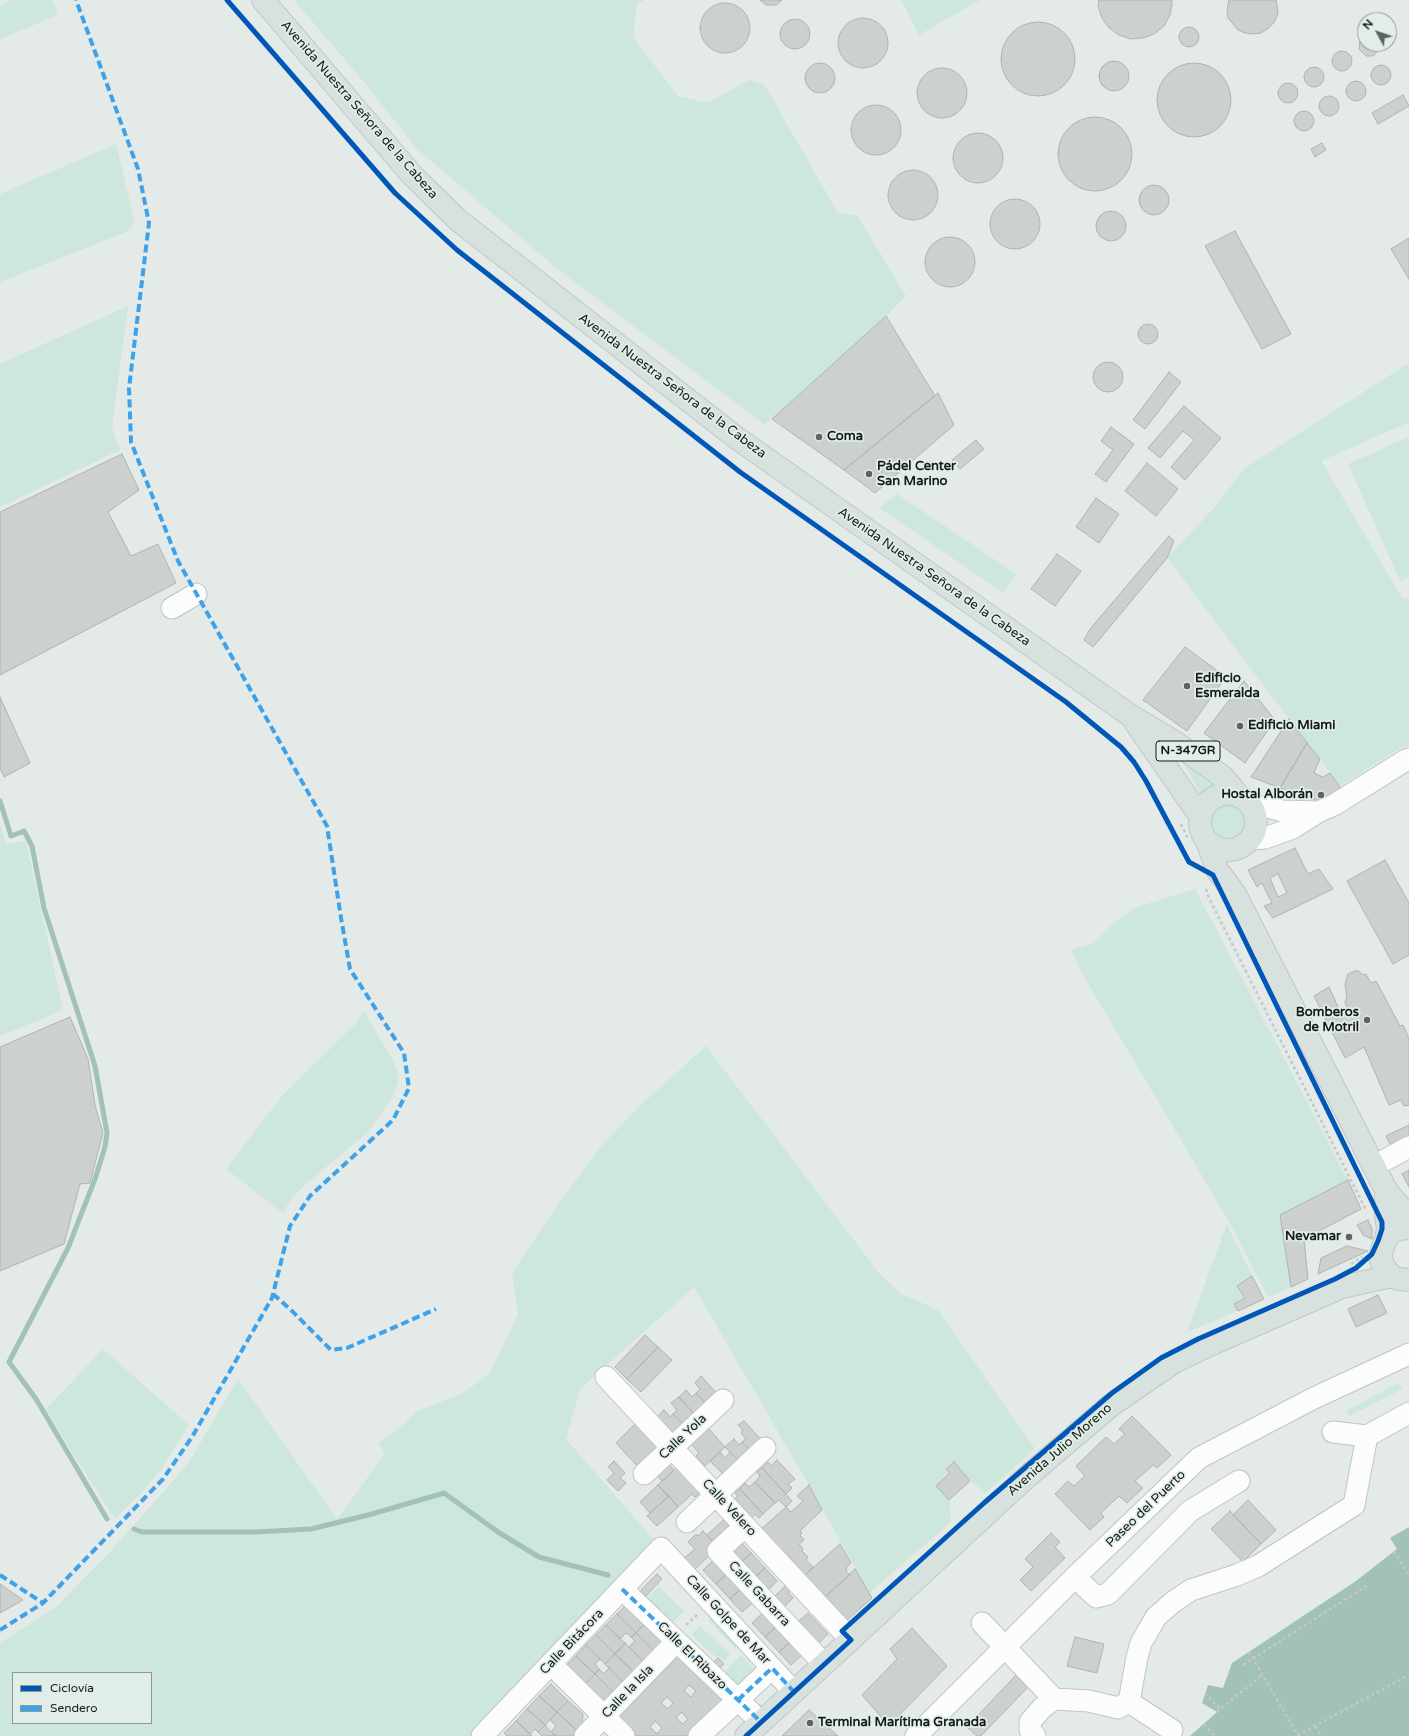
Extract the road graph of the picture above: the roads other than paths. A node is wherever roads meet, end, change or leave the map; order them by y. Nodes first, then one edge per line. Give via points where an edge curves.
1 (263, 0) edge
2 (196, 594) dead end
3 (172, 608) dead end
4 (1131, 716) junction
5 (1409, 759) edge
6 (1245, 800) junction
7 (1318, 812) junction
8 (1200, 816) junction
9 (1198, 842) junction
10 (1245, 844) junction
11 (1235, 894) junction
12 (1409, 1148) edge
13 (1374, 1166) junction
14 (1386, 1190) junction
15 (1409, 1218) edge
16 (1409, 1228) edge
17 (1374, 1251) junction
18 (1346, 1275) junction
19 (1400, 1278) edge
20 (1409, 1354) edge
21 (606, 1377) dead end
22 (723, 1400) dead end
23 (1409, 1413) edge
24 (1334, 1432) dead end
25 (1367, 1436) junction
26 (672, 1447) junction
27 (765, 1448) dead end
28 (644, 1474) dead end
29 (1239, 1481) dead end
30 (716, 1494) junction
31 (687, 1522) dead end
32 (745, 1526) junction
33 (661, 1548) joint
34 (1075, 1577) junction
35 (622, 1589) junction
36 (982, 1623) dead end
37 (851, 1640) junction
38 (672, 1643) junction
39 (1004, 1646) junction
40 (551, 1664) junction
41 (824, 1664) junction
42 (772, 1668) junction
43 (794, 1692) junction
44 (1054, 1699) junction
45 (738, 1700) junction
46 (1129, 1702) junction
47 (604, 1717) junction
48 (753, 1729) edge
49 (1172, 1730) dead end
50 (922, 1732) edge
51 (482, 1736) edge
52 (585, 1736) edge
53 (624, 1736) edge
54 (699, 1736) edge
55 (1035, 1736) edge

1 - 4 highway, Avenida Nuestra Señora de la Cabeza / N-347GR via 412,175 458,220 734,436
2 - 3 street
4 - 6 highway, Avenida Nuestra Señora de la Cabeza / N-347GR via 1173,741 1223,778
4 - 8 highway, Avenida Nuestra Señora de la Cabeza / N-347GR
5 - 7 street via 1334,805
6 - 7 street via 1282,810
6 - 8 highway via 1230,793 1214,797 1205,805
6 - 10 highway via 1256,814 1257,823 1255,832
7 - 10 street via 1292,828
8 - 9 highway via 1202,834
9 - 10 highway via 1222,850
9 - 11 highway
10 - 11 highway via 1234,882
11 - 13 highway
12 - 13 street
13 - 14 highway
14 - 15 highway
14 - 17 highway via 1388,1229
16 - 17 highway via 1400,1229
17 - 18 highway, Avenida Julio Moreno via 1366,1269
17 - 19 highway via 1385,1269
18 - 19 highway, Avenida Julio Moreno
18 - 37 highway, Avenida Julio Moreno via 1174,1362 1110,1406 1029,1475
20 - 34 street, Paseo del Puerto via 1314,1398 1199,1458
21 - 26 street, Calle Velero
22 - 26 street, Calle Yola
23 - 25 street
24 - 25 street
25 - 46 street via 1354,1505 1258,1566 1191,1590 1156,1617 1141,1643 1136,1658
26 - 28 street, Calle Yola
26 - 30 street, Calle Velero
27 - 30 street
29 - 34 street via 1190,1511 1108,1594 1096,1597
30 - 31 street
30 - 32 street, Calle Velero
32 - 37 street, Calle Velero
32 - 41 street, Calle Gabarra via 718,1551
33 - 35 street, Calle Bitácora
33 - 42 street, Calle Golpe de Mar
34 - 39 street, Paseo del Puerto
35 - 38 street, Calle El Ribazo
35 - 40 street, Calle Bitácora
36 - 39 street
37 - 41 highway, Avenida Julio Moreno
38 - 45 street, Calle El Ribazo
38 - 47 street, Calle la Isla
39 - 44 street
39 - 50 street, Paseo del Puerto
40 - 47 street
40 - 51 street, Calle Bitácora
41 - 43 highway, Avenida Julio Moreno
42 - 43 street, Calle Golpe de Mar
42 - 45 street
43 - 48 highway, Avenida Julio Moreno
44 - 46 street via 1089,1701 1118,1708
44 - 55 street via 1030,1722 1030,1730
45 - 48 street, Calle El Ribazo
45 - 54 street
46 - 49 street
47 - 52 street, Calle la Isla
47 - 53 street

